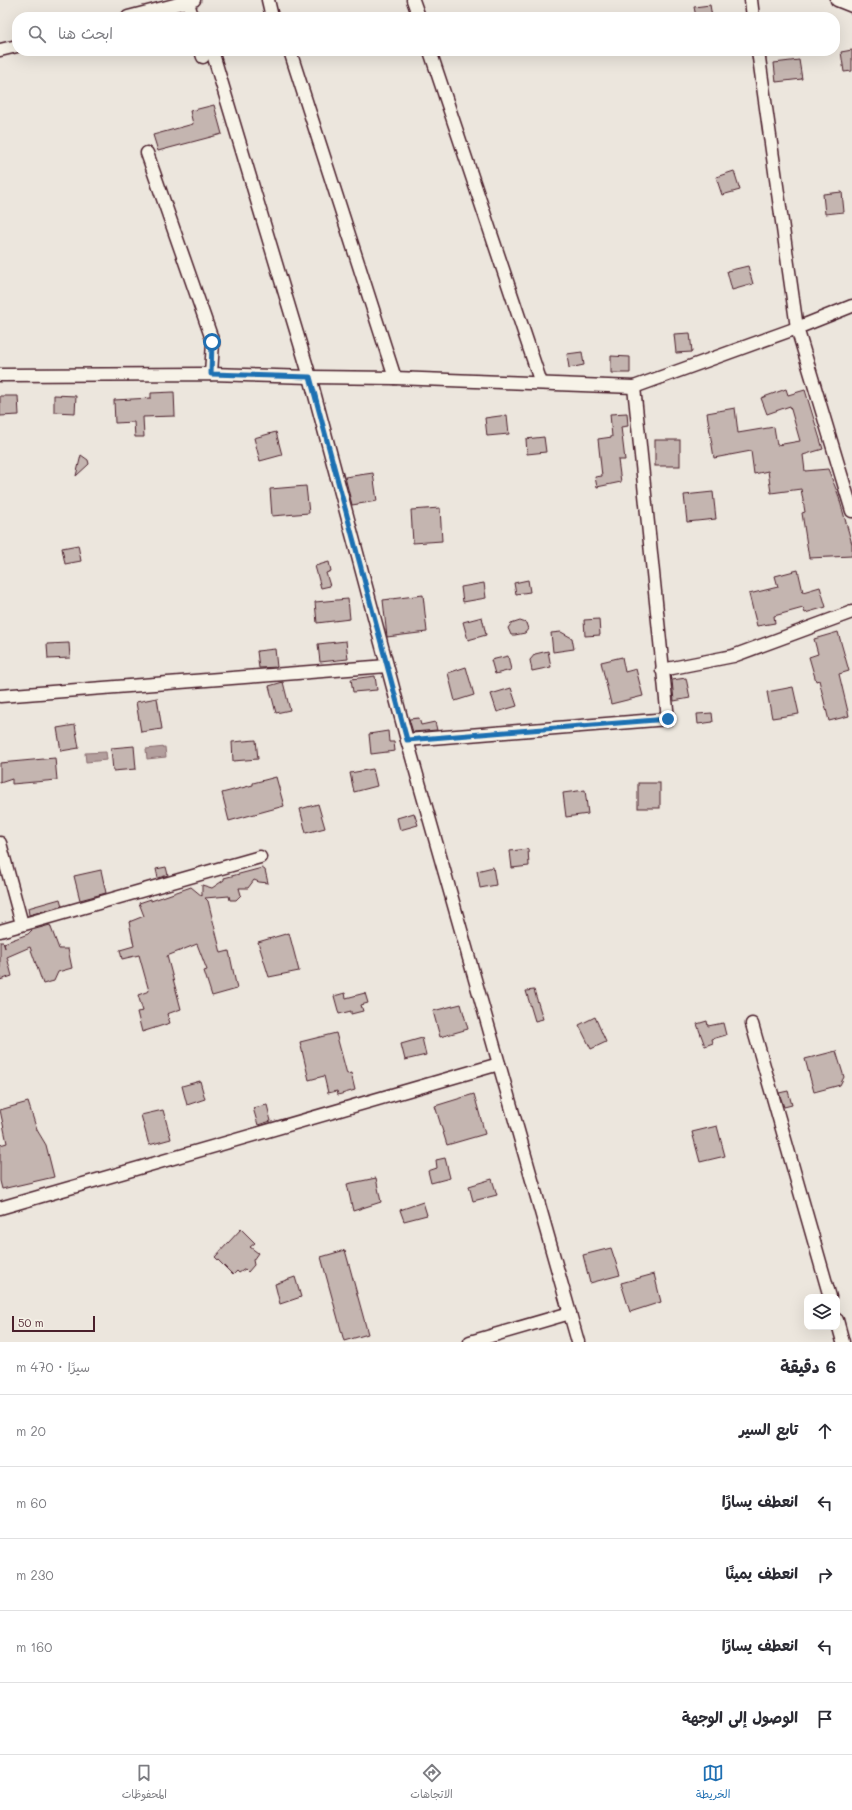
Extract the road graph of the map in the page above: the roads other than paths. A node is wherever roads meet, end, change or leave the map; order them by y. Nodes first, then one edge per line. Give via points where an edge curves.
1 (268, 0) edge
2 (413, 0) edge
3 (751, 0) edge
4 (837, 0) edge
5 (191, 1) edge
6 (852, 6) edge
7 (148, 12) edge
8 (192, 12) edge
9 (271, 12) edge
10 (417, 12) edge
11 (752, 12) edge
12 (12, 47) edge
13 (0, 50) edge
14 (206, 56) edge
15 (292, 56) edge
16 (432, 56) edge
17 (759, 56) edge
18 (147, 153) dead end
19 (852, 306) edge
20 (797, 328) junction
21 (211, 374) junction
22 (0, 375) edge
23 (310, 377) junction
24 (395, 378) junction
25 (541, 383) junction
26 (634, 387) junction
27 (852, 511) edge
28 (852, 612) edge
29 (387, 666) junction
30 (662, 670) junction
31 (0, 696) edge
32 (407, 740) junction
33 (0, 843) edge
34 (260, 857) dead end
35 (22, 924) junction
36 (0, 931) edge
37 (752, 1024) dead end
38 (499, 1064) junction
39 (0, 1208) edge
40 (829, 1294) edge
41 (570, 1314) junction
42 (840, 1330) edge
43 (470, 1342) edge
44 (578, 1342) edge
45 (843, 1342) edge

1 - 9 street
2 - 10 street
3 - 11 street
4 - 6 street
5 - 7 street
5 - 8 street
12 - 13 street
14 - 23 street
15 - 24 street
16 - 25 street
17 - 20 street
18 - 21 street via 212,342
19 - 20 street
20 - 26 street
20 - 27 street
21 - 22 street
21 - 23 street
23 - 24 street
23 - 29 street
24 - 25 street
25 - 26 street
26 - 30 street
28 - 30 street via 733,656
29 - 31 street
29 - 32 street
30 - 32 street via 668,719
32 - 38 street
33 - 35 street
34 - 35 street
35 - 36 street
37 - 40 street
38 - 39 street
38 - 41 street
41 - 43 street
41 - 44 street
42 - 45 street

